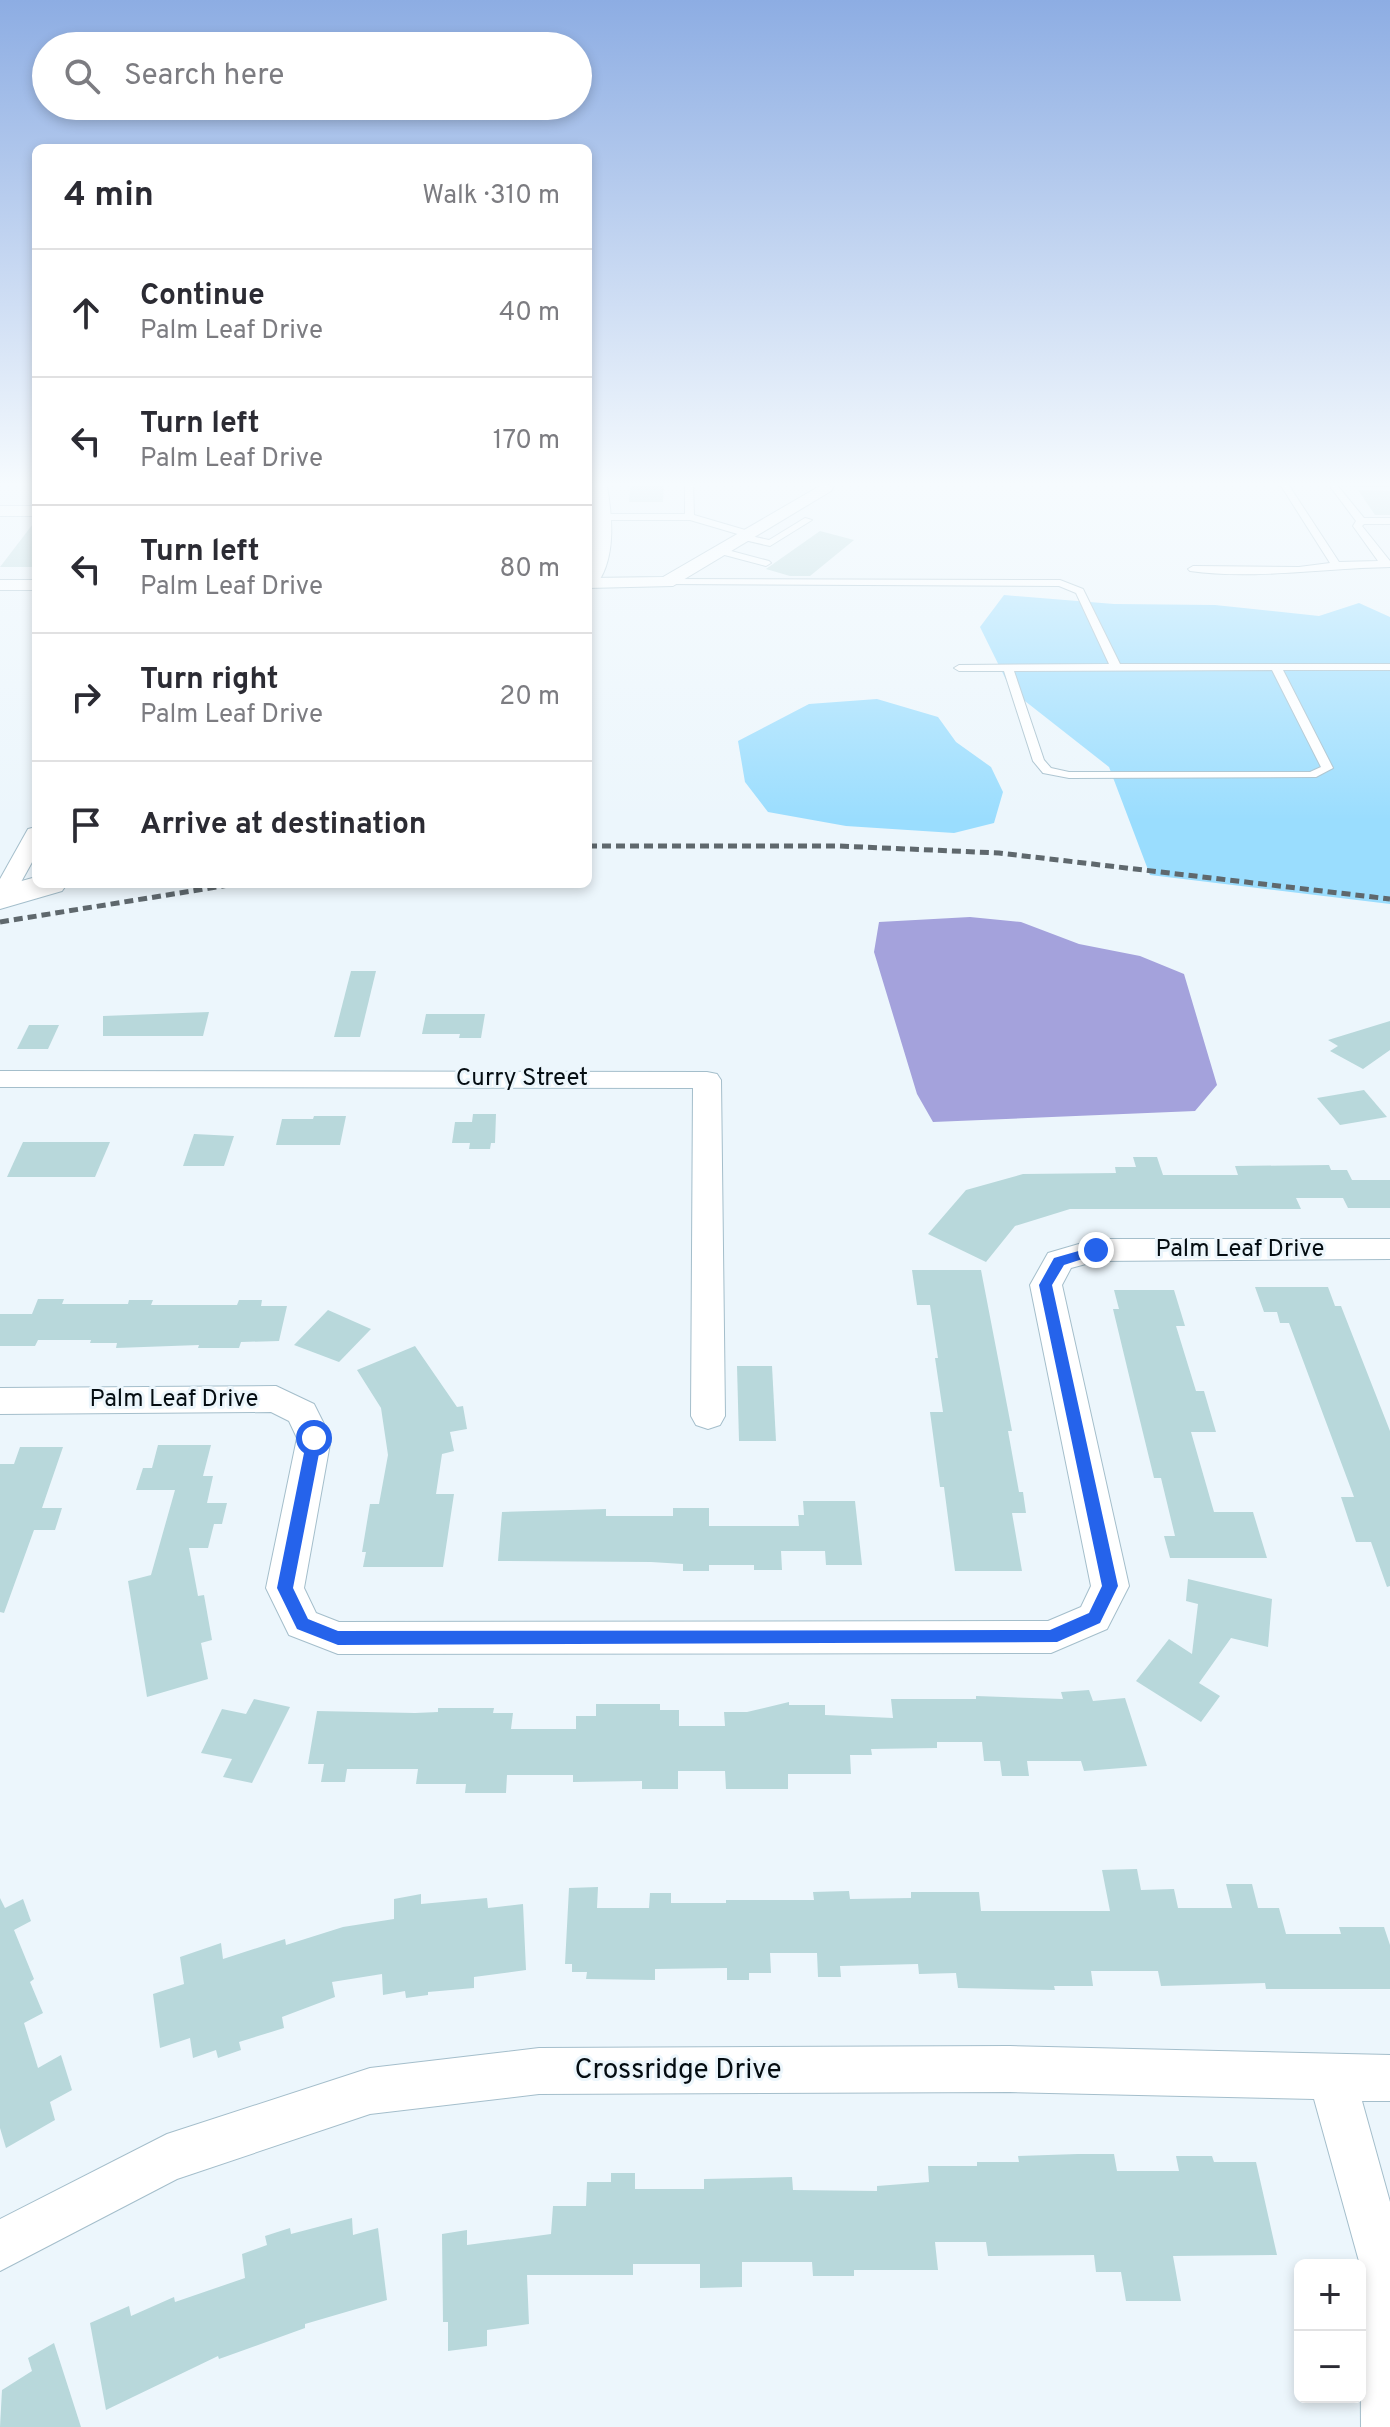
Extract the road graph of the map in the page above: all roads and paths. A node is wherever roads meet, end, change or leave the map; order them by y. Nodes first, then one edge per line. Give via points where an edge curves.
1 (1082, 594) edge
2 (1116, 667) junction
3 (1276, 667) junction
4 (1390, 667) edge
5 (959, 668) dead end
6 (1008, 668) junction
7 (32, 841) edge
8 (36, 888) edge
9 (1, 898) edge
10 (0, 1079) edge
11 (1387, 1255) edge
12 (0, 1401) edge
13 (708, 1416) dead end
14 (1332, 2078) junction
15 (1390, 2078) edge
16 (0, 2246) edge
17 (1388, 2427) edge

1 - 2 lane
2 - 3 lane
2 - 6 lane
3 - 4 lane
3 - 6 lane via 1327,768 1312,775 1047,771
5 - 6 lane
7 - 9 street
8 - 9 main road
10 - 13 street, Curry Street via 707,1080
11 - 12 street, Palm Leaf Drive via 1096,1250 1059,1261 1046,1285 1110,1586 1094,1618 1051,1637 338,1638 302,1624 285,1588 314,1438 302,1413 276,1399
14 - 15 street, Crossridge Drive
14 - 16 street, Crossridge Drive via 1010,2069 539,2071 370,2091 167,2158
14 - 17 street via 1383,2266

